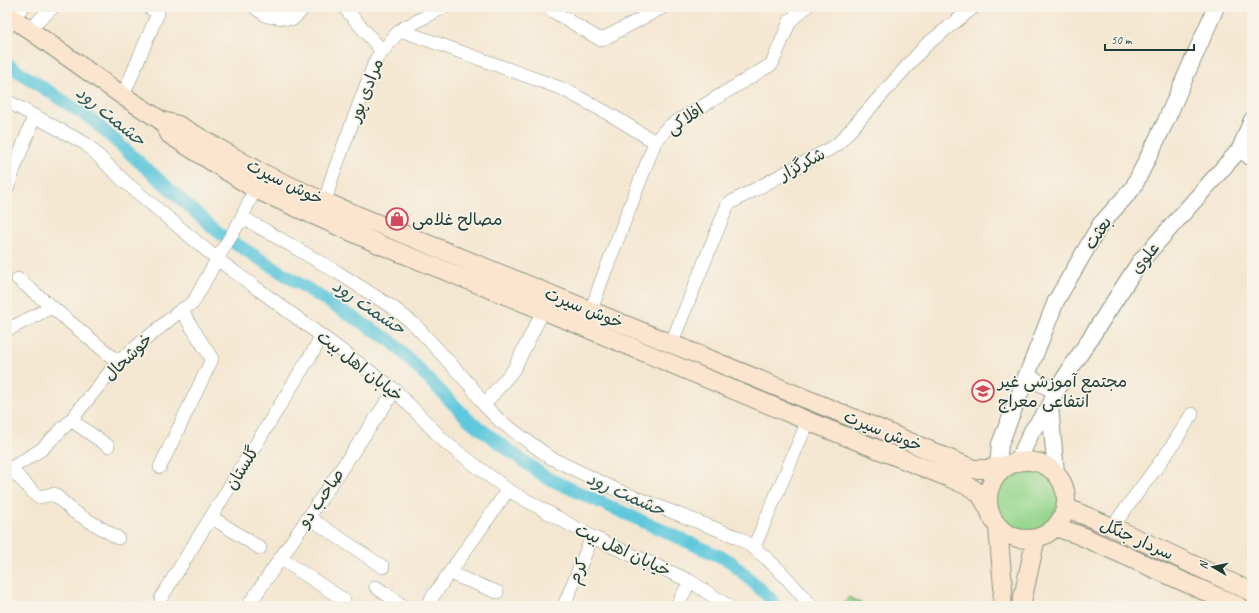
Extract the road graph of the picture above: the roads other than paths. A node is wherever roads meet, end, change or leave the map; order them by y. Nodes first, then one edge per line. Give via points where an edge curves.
1 (53, 7) edge
2 (254, 7) edge
3 (305, 7) edge
4 (344, 7) edge
5 (444, 7) edge
6 (549, 7) edge
7 (663, 7) edge
8 (806, 7) edge
9 (974, 7) edge
10 (1216, 7) edge
11 (156, 9) edge
12 (12, 17) edge
13 (29, 30) junction
14 (400, 30) junction
15 (382, 51) junction
16 (123, 96) junction
17 (7, 101) edge
18 (34, 117) junction
19 (1252, 120) edge
20 (162, 121) junction
21 (655, 142) junction
22 (1246, 153) edge
23 (7, 189) edge
24 (255, 189) junction
25 (325, 202) junction
26 (241, 219) junction
27 (219, 255) junction
28 (18, 279) dead end
29 (52, 308) junction
30 (181, 310) junction
31 (543, 311) junction
32 (591, 311) junction
33 (7, 330) edge
34 (322, 336) junction
35 (671, 344) junction
36 (118, 362) junction
37 (1026, 376) junction
38 (395, 390) junction
39 (1056, 391) junction
40 (484, 404) junction
41 (1050, 406) junction
42 (1192, 414) dead end
43 (71, 420) junction
44 (808, 421) junction
45 (902, 439) junction
46 (108, 446) dead end
47 (894, 456) junction
48 (1010, 463) junction
49 (160, 467) dead end
50 (9, 470) edge
51 (1056, 472) junction
52 (508, 490) junction
53 (1065, 507) junction
54 (988, 509) junction
55 (308, 517) junction
56 (211, 518) junction
57 (998, 527) junction
58 (1055, 527) junction
59 (1112, 527) junction
60 (592, 537) junction
61 (118, 538) dead end
62 (1036, 538) junction
63 (260, 548) dead end
64 (754, 548) junction
65 (280, 558) junction
66 (383, 566) dead end
67 (449, 573) junction
68 (690, 581) junction
69 (376, 587) dead end
70 (497, 592) dead end
71 (1252, 592) edge
72 (161, 598) dead end
73 (344, 600) dead end
74 (248, 606) edge
75 (403, 606) edge
76 (426, 606) edge
77 (564, 606) edge
78 (677, 606) edge
79 (728, 606) edge
80 (811, 606) edge
81 (1002, 606) edge
82 (1021, 606) edge
83 (1238, 606) edge

1 - 13 street
2 - 3 street via 267,16 293,19
4 - 15 street
5 - 14 street, مرادی پور
6 - 7 street via 600,40
8 - 21 street, افلاکی via 790,21 772,64 668,126
9 - 35 street, شکرگزار via 926,45 837,145 728,204
10 - 37 street, بعثت via 1133,188 1100,225 1056,301
11 - 16 street
12 - 13 main road, خوش سیرت
13 - 16 main road, خوش سیرت
14 - 15 street, مرادی پور
14 - 21 street via 563,89
15 - 25 street, مرادی پور via 376,59
16 - 20 main road, خوش سیرت
17 - 18 street, خیابان اهل بیت
18 - 23 street
18 - 27 street, خیابان اهل بیت via 86,144 124,181
19 - 22 street, علوی
20 - 24 main road, خوش سیرت via 170,135
20 - 25 main road, خوش سیرت via 178,125 258,170
21 - 32 street, افلاکی
22 - 39 street, علوی via 1139,263
24 - 26 street, خوشحال
24 - 31 main road, خوش سیرت via 381,245
25 - 32 main road, خوش سیرت
26 - 27 street, خوشحال
26 - 40 street via 337,272 395,309 415,325 471,386
27 - 30 street, خوشحال via 193,303
27 - 34 street, خیابان اهل بیت
28 - 29 street
29 - 33 street
29 - 36 street
30 - 36 street, خوشحال
30 - 49 street via 212,359
31 - 40 street via 514,369
31 - 44 main road, خوش سیرت
32 - 35 main road, خوش سیرت
34 - 38 street, خیابان اهل بیت
34 - 56 street, گلستان
35 - 45 main road, خوش سیرت
36 - 43 street, خوشحال
37 - 39 street
37 - 48 street, بعثت via 1000,444
38 - 52 street, خیابان اهل بیت via 446,443
38 - 55 street, صاحب دو
39 - 41 street, علوی
40 - 64 street via 500,421 551,458 621,492 737,537
41 - 48 street
41 - 51 street
42 - 59 street via 1170,449
43 - 46 street
43 - 50 street, خوشحال via 42,449
44 - 47 main road, خوش سیرت
44 - 64 street
45 - 47 main road via 900,449
45 - 48 main road, خوش سیرت via 973,469
47 - 54 main road, خوش سیرت via 972,488 980,494
48 - 51 main road via 1028,460 1048,466
48 - 54 main road via 993,479 989,488
50 - 61 street via 38,497 54,494 74,512
51 - 53 main road via 1065,491
52 - 60 street, خیابان اهل بیت
52 - 67 street
53 - 58 main road
53 - 59 main road, سردار جنگل
54 - 57 main road
55 - 65 street, صاحب دو
55 - 66 street
56 - 63 street
56 - 72 street, گلستان
57 - 62 main road via 1015,537
57 - 81 main road
58 - 62 main road
58 - 83 main road via 1079,535
59 - 71 main road, سردار جنگل
60 - 68 street, خیابان اهل بیت
60 - 77 street, کرم
62 - 82 main road
64 - 80 street via 789,579
65 - 73 street
65 - 74 street, صاحب دو
67 - 70 street
67 - 76 street
68 - 78 street
68 - 79 street, خیابان اهل بیت
69 - 75 street

